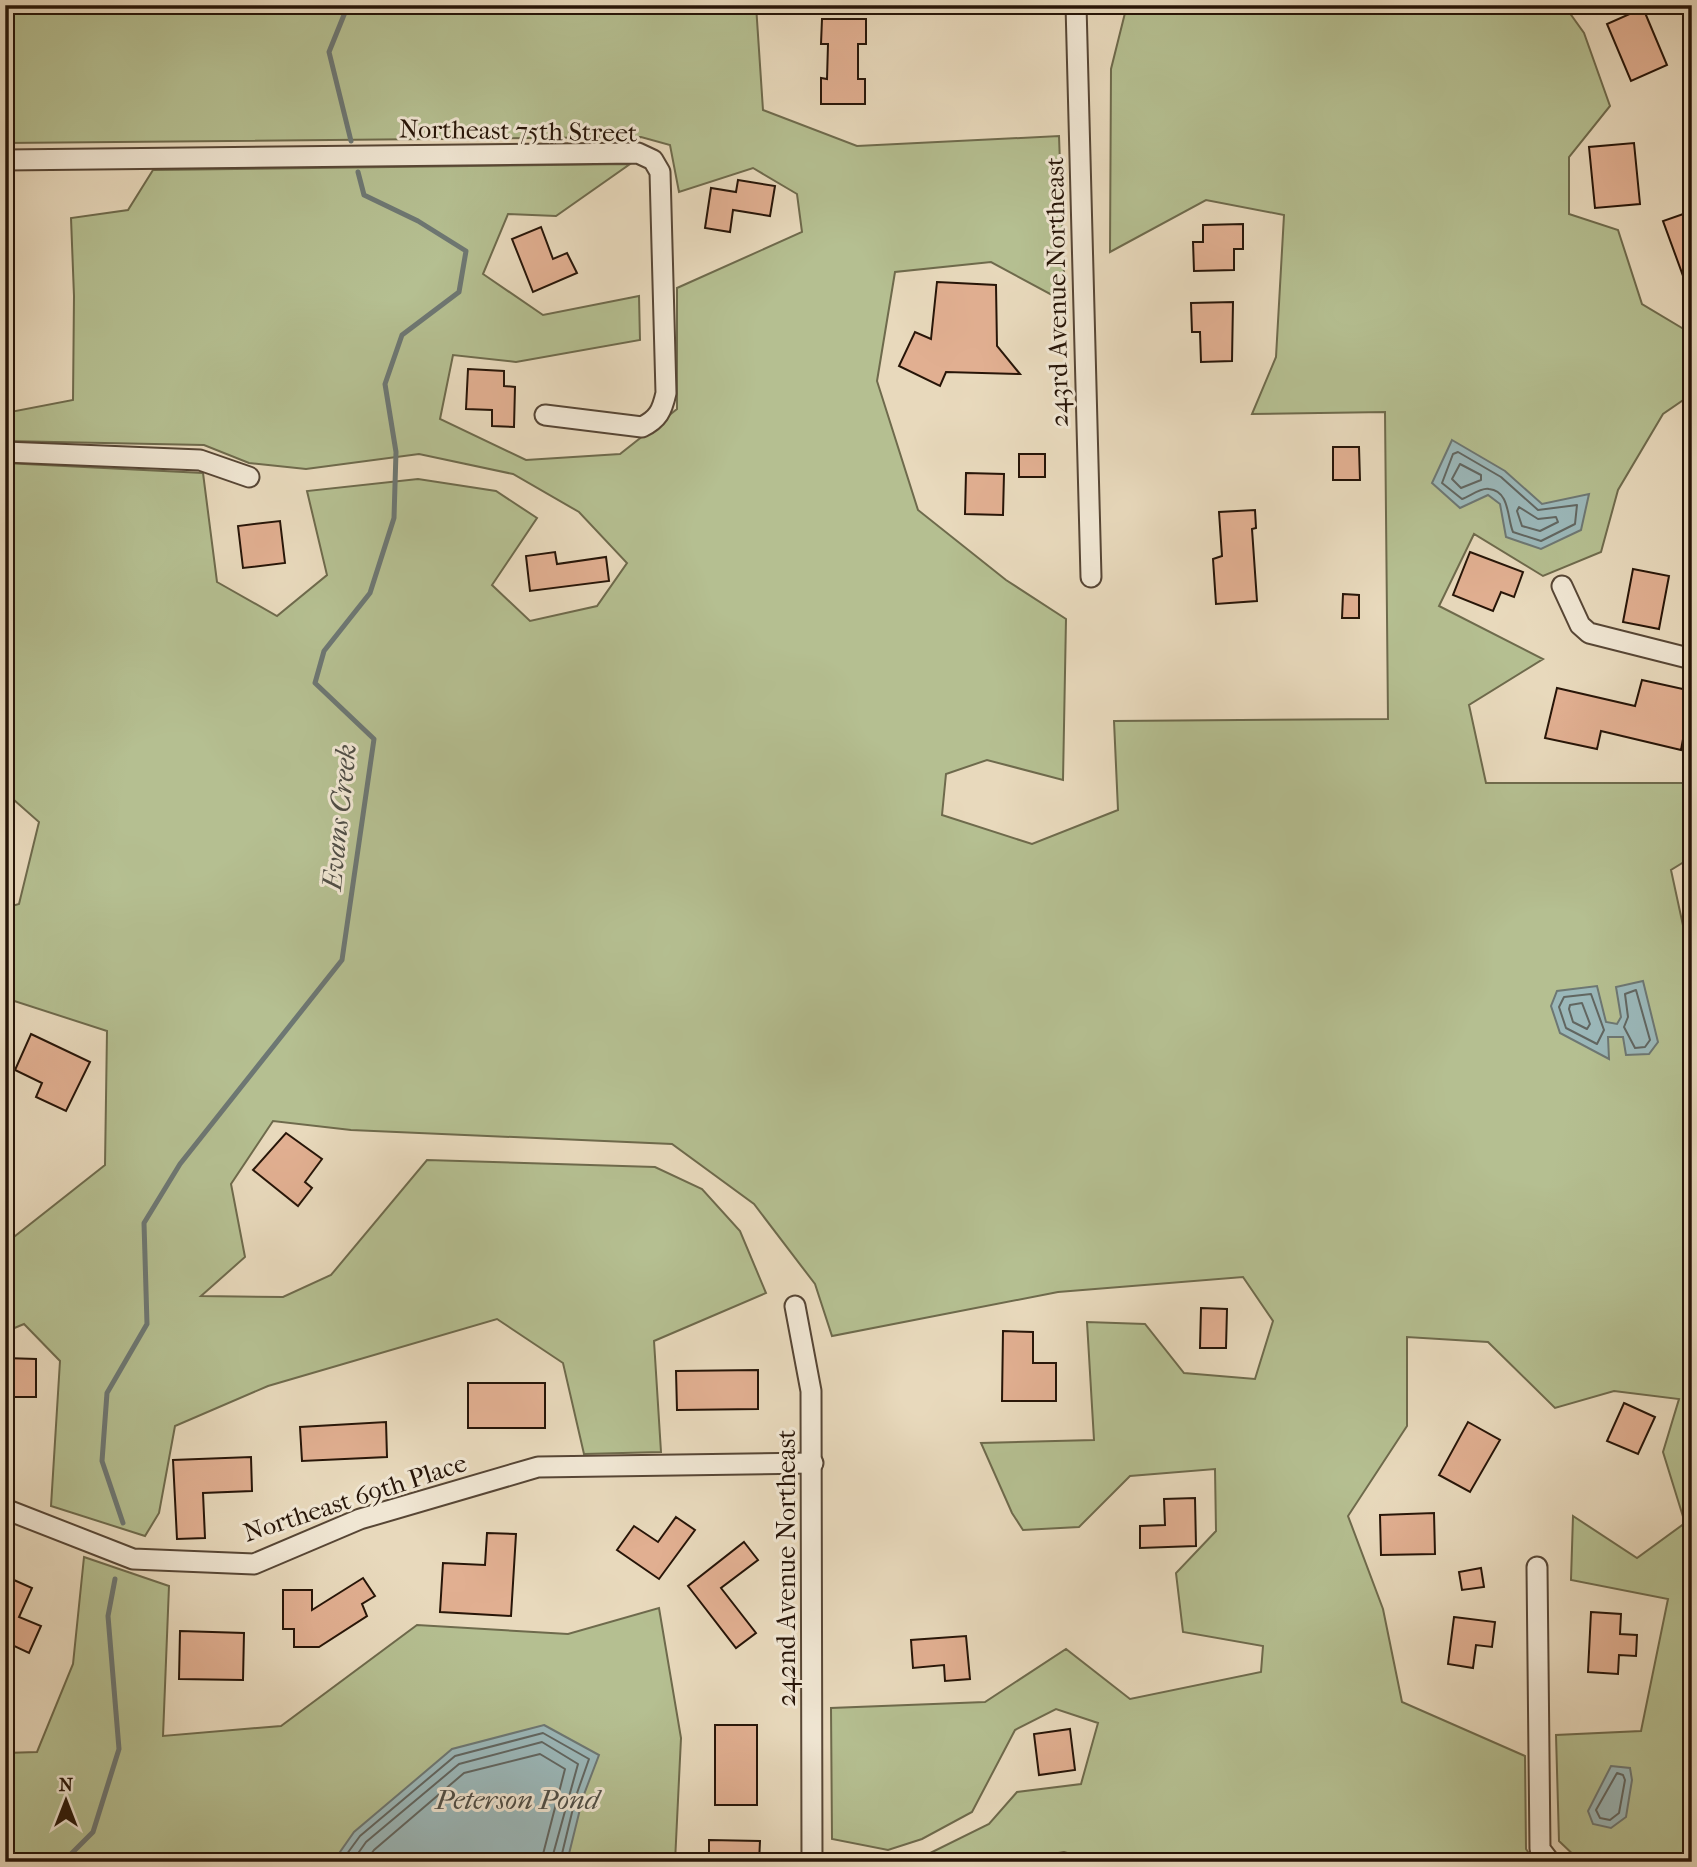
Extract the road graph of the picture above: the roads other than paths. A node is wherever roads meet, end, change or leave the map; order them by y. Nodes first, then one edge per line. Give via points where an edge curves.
1 (1076, 5) edge
2 (5, 160) edge
3 (545, 415) dead end
4 (5, 452) edge
5 (248, 477) dead end
6 (1091, 577) dead end
7 (1562, 586) dead end
8 (1692, 659) edge
9 (795, 1306) dead end
10 (813, 1463) junction
11 (5, 1508) edge
12 (1537, 1567) dead end
13 (813, 1862) edge
14 (1550, 1862) edge

1 - 6 street, 243rd Avenue Northeast
2 - 3 street, Northeast 75th Street via 638,153 653,160 660,172 666,393 662,410 642,427
4 - 5 street via 200,460
7 - 8 street via 1588,633
9 - 10 street, 242nd Avenue Northeast via 811,1391
10 - 11 street, Northeast 69th Place via 538,1467 360,1518 254,1564 133,1559
10 - 13 street, 242nd Avenue Northeast
12 - 14 street via 1539,1849

